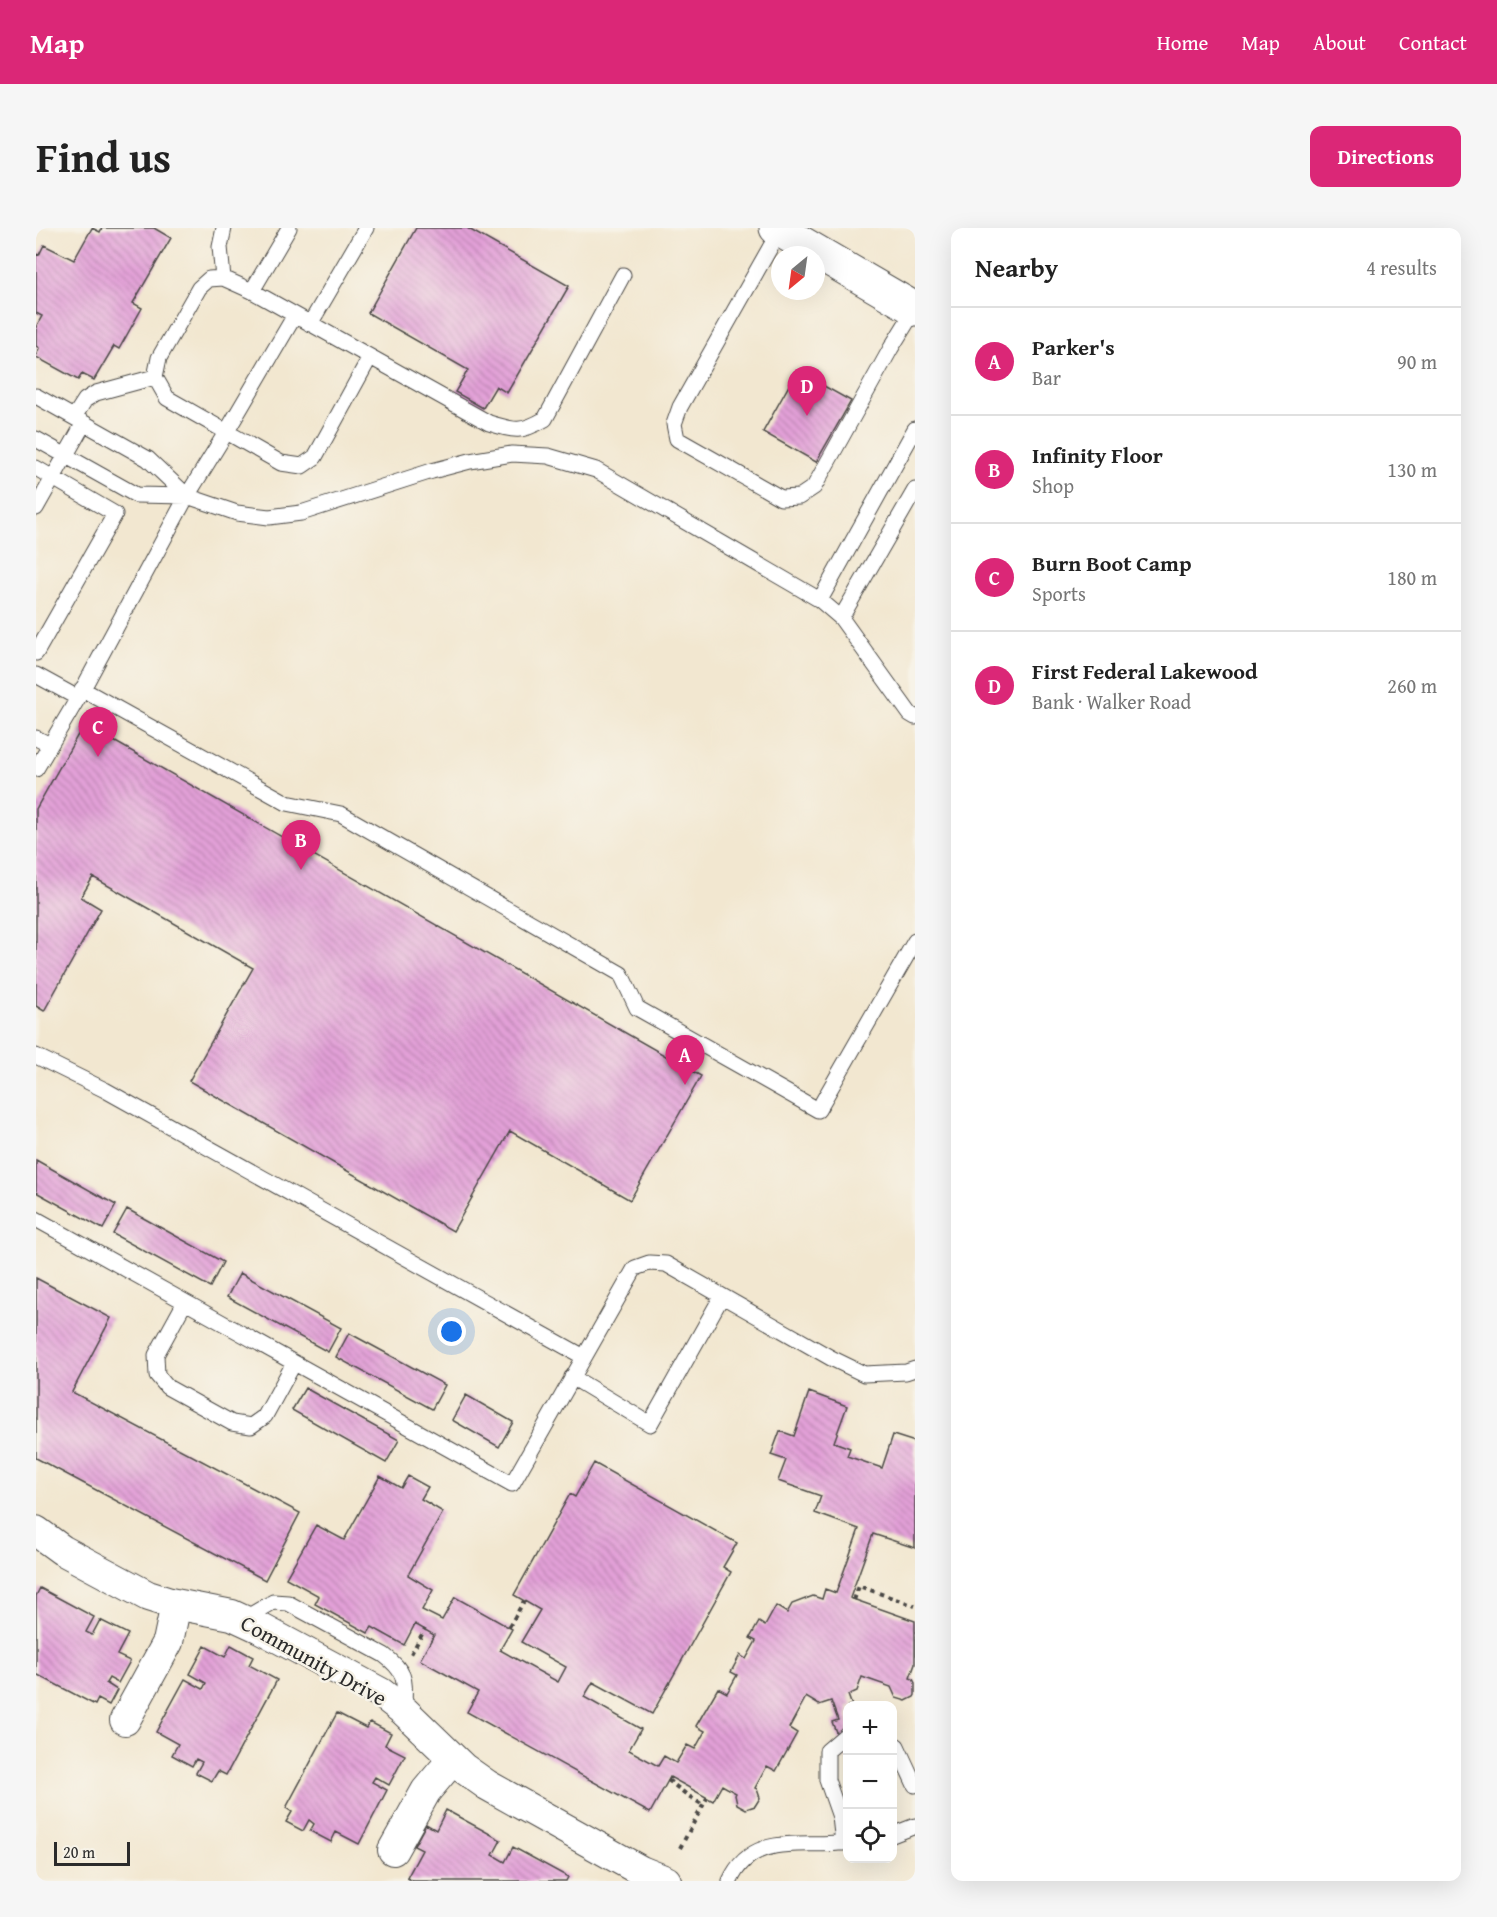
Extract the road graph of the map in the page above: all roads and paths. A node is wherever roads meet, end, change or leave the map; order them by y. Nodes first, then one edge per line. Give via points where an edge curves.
1 (224, 228) edge
2 (289, 228) edge
3 (366, 228) edge
4 (778, 229) edge
5 (623, 275) dead end
6 (223, 278) junction
7 (252, 291) junction
8 (915, 309) edge
9 (295, 315) junction
10 (310, 324) junction
11 (370, 357) junction
12 (154, 377) junction
13 (36, 396) edge
14 (79, 420) junction
15 (915, 429) edge
16 (512, 430) junction
17 (227, 431) junction
18 (36, 439) edge
19 (512, 454) junction
20 (65, 455) junction
21 (36, 468) edge
22 (53, 478) junction
23 (915, 490) edge
24 (187, 496) junction
25 (36, 508) edge
26 (820, 600) junction
27 (841, 618) junction
28 (36, 653) edge
29 (36, 675) edge
30 (80, 693) junction
31 (915, 717) edge
32 (36, 738) edge
33 (50, 745) junction
34 (36, 769) edge
35 (915, 941) edge
36 (36, 1056) edge
37 (36, 1219) edge
38 (722, 1296) junction
39 (185, 1302) junction
40 (584, 1357) junction
41 (294, 1363) junction
42 (915, 1369) edge
43 (572, 1377) junction
44 (36, 1531) edge
45 (854, 1600) dead end
46 (524, 1601) dead end
47 (176, 1604) junction
48 (915, 1606) edge
49 (509, 1627) dead end
50 (425, 1629) dead end
51 (410, 1657) dead end
52 (125, 1720) dead end
53 (843, 1738) edge
54 (897, 1746) edge
55 (453, 1759) junction
56 (668, 1780) dead end
57 (915, 1785) edge
58 (707, 1798) dead end
59 (703, 1805) junction
60 (915, 1826) edge
61 (843, 1833) edge
62 (897, 1833) edge
63 (843, 1843) edge
64 (680, 1848) dead end
65 (393, 1850) dead end
66 (666, 1881) edge
67 (730, 1881) edge

1 - 6 lane via 220,247
2 - 7 lane
3 - 10 lane
4 - 8 street
4 - 8 lane via 680,407 674,424 677,439 781,498 799,497 814,487
5 - 16 lane via 545,419 529,428
6 - 7 lane
6 - 12 lane via 209,279 199,288 159,358
7 - 9 lane
9 - 10 lane
9 - 17 lane
10 - 11 lane
11 - 16 lane via 489,423
11 - 17 lane via 315,458 302,466 281,463
12 - 14 lane via 96,393 85,400
12 - 17 lane via 167,398
13 - 14 lane
14 - 20 lane
14 - 24 lane via 148,459
15 - 26 lane
16 - 19 lane
17 - 24 lane
18 - 20 lane
19 - 24 lane via 432,471 301,513 280,516 237,513
19 - 26 lane via 548,456 596,470
20 - 22 lane
20 - 24 lane via 136,495
21 - 22 lane
22 - 25 lane
22 - 28 lane via 115,514
23 - 27 lane
24 - 30 lane
26 - 27 lane
27 - 31 lane
29 - 30 lane
30 - 33 lane
30 - 35 lane via 287,803 341,814 621,974 637,1008 818,1110
32 - 33 lane
33 - 34 lane
36 - 40 lane via 105,1090
37 - 39 lane
38 - 40 lane via 666,1264 649,1263 635,1268
38 - 42 lane via 864,1374
38 - 43 lane via 650,1424
39 - 41 lane
39 - 41 lane via 156,1355 157,1375 167,1387 232,1423 251,1426 265,1416
40 - 43 lane
41 - 43 lane via 512,1484
44 - 47 street, Community Drive via 124,1585
45 - 48 path via 859,1586
46 - 49 path
47 - 52 street via 168,1642
47 - 55 street, Community Drive via 242,1620 381,1693
50 - 51 path
53 - 61 lane via 828,1751 827,1780
54 - 57 lane
55 - 65 street via 426,1791
55 - 66 street, Community Drive via 487,1785 641,1871
56 - 59 path
58 - 59 path
59 - 64 path
60 - 62 lane
63 - 67 lane via 796,1843 761,1849 742,1862

